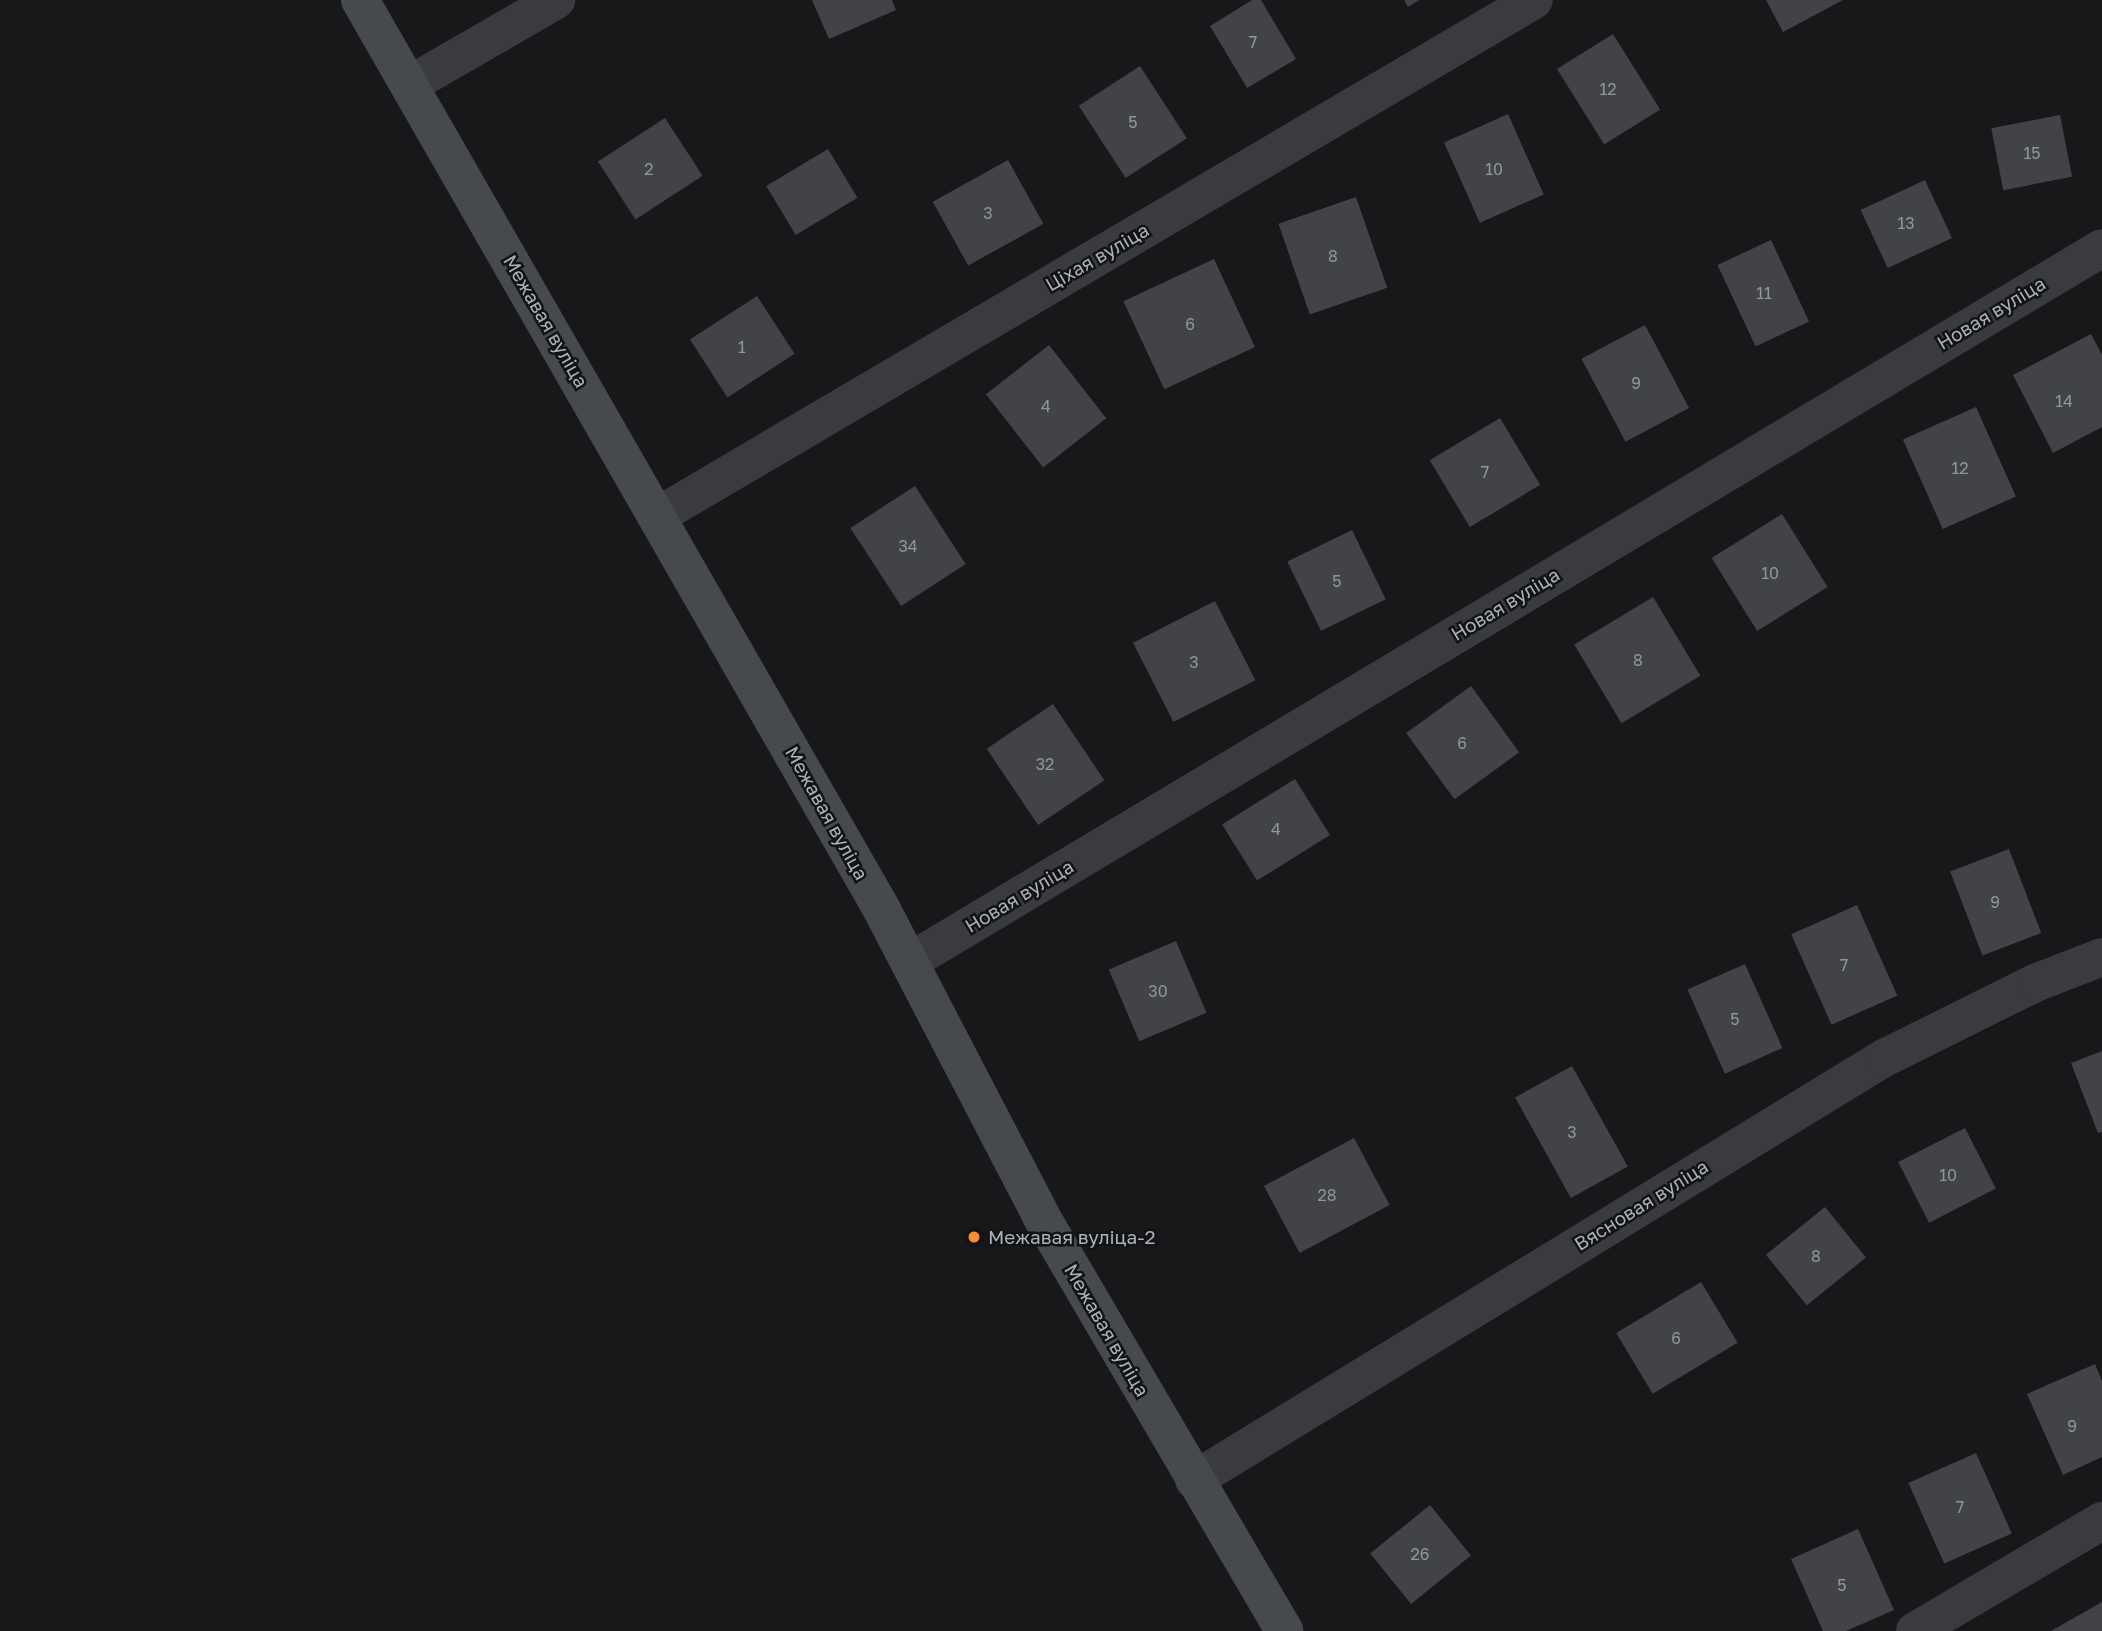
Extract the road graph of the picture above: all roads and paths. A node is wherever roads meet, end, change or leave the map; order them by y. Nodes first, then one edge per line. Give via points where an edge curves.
1 (360, 0) edge
2 (556, 0) edge
3 (1534, 0) edge
4 (409, 85) junction
5 (2102, 248) edge
6 (659, 515) junction
7 (2102, 957) edge
8 (909, 961) junction
9 (1194, 1480) junction
10 (2102, 1521) edge
11 (1284, 1631) edge
12 (1915, 1631) edge

1 - 4 street, Межавая вуліца
2 - 4 street
3 - 6 street, Ціхая вуліца
4 - 6 street, Межавая вуліца
5 - 8 street, Новая вуліца
6 - 8 street, Межавая вуліца
7 - 9 street, Вясновая вуліца via 2035,983 1884,1058
8 - 9 street, Межавая вуліца via 1041,1216
9 - 11 street, Межавая вуліца
10 - 12 street

